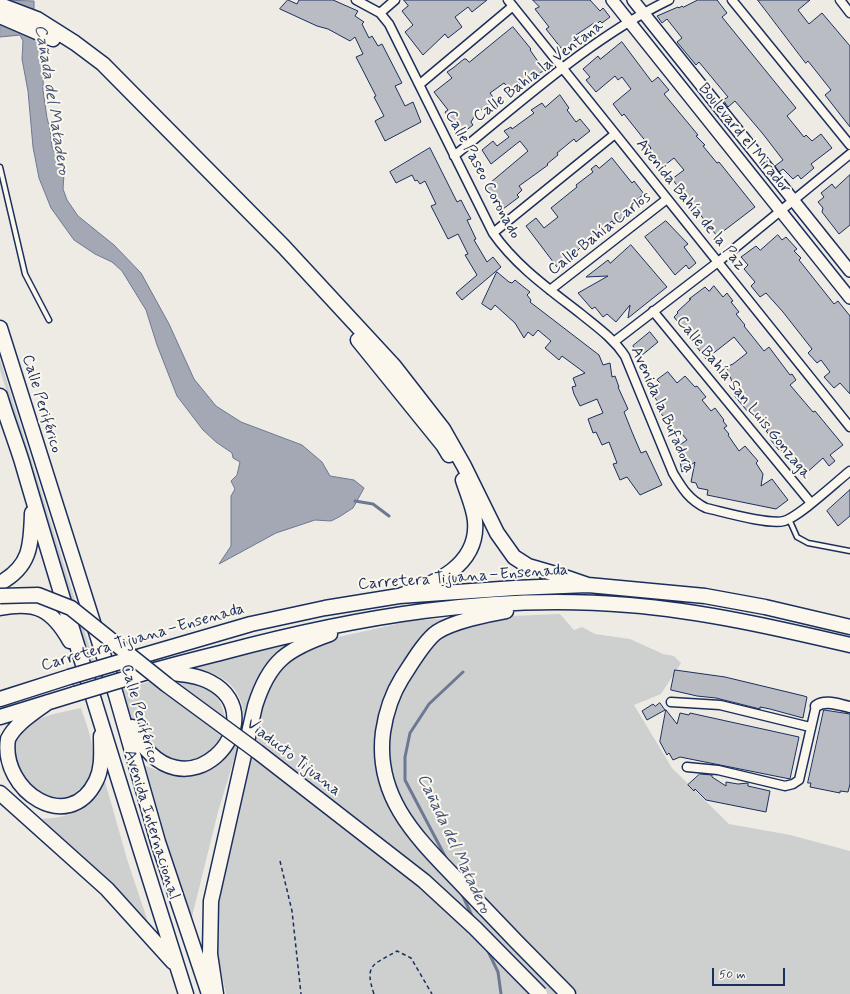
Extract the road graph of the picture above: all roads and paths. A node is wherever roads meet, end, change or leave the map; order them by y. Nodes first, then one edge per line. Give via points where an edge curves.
1 (356, 0) edge
2 (395, 0) edge
3 (612, 0) edge
4 (633, 0) edge
5 (669, 0) edge
6 (732, 0) edge
7 (840, 0) edge
8 (510, 3) edge
9 (0, 5) edge
10 (850, 12) edge
11 (380, 13) junction
12 (643, 13) junction
13 (0, 16) edge
14 (629, 22) junction
15 (563, 68) junction
16 (420, 84) junction
17 (615, 134) junction
18 (850, 145) edge
19 (850, 154) edge
20 (454, 156) junction
21 (0, 167) edge
22 (667, 199) junction
23 (793, 200) junction
24 (781, 210) junction
25 (493, 233) junction
26 (718, 262) junction
27 (850, 271) edge
28 (550, 290) junction
29 (850, 298) edge
30 (653, 311) junction
31 (48, 320) dead end
32 (0, 328) edge
33 (615, 341) junction
34 (0, 399) edge
35 (850, 427) edge
36 (850, 471) edge
37 (32, 501) junction
38 (811, 503) junction
39 (789, 519) junction
40 (850, 551) edge
41 (0, 583) edge
42 (588, 586) junction
43 (0, 596) edge
44 (399, 596) junction
45 (562, 602) junction
46 (0, 608) edge
47 (372, 618) junction
48 (850, 627) edge
49 (850, 645) edge
50 (82, 666) junction
51 (151, 671) junction
52 (38, 687) junction
53 (0, 689) edge
54 (116, 695) junction
55 (0, 699) edge
56 (48, 702) junction
57 (671, 702) dead end
58 (816, 706) joint
59 (850, 707) edge
60 (0, 717) edge
61 (101, 723) junction
62 (810, 727) junction
63 (687, 767) dead end
64 (0, 793) edge
65 (280, 861) dead end
66 (177, 966) junction
67 (186, 994) edge
68 (209, 994) edge
69 (216, 994) edge
70 (301, 994) edge
71 (374, 994) edge
72 (432, 994) edge
73 (540, 994) edge
74 (568, 994) edge

1 - 11 street, Calle Paseo Coronado
2 - 11 street
3 - 14 main road, Boulevard el Mirador
4 - 12 main road, Boulevard el Mirador
5 - 12 street, Calle Bahía la Ventana
6 - 18 street
7 - 10 street
8 - 15 street, Avenida Bahía de la Paz
8 - 16 street
9 - 42 highway via 37,19 103,64 284,247 394,366 443,429 497,534 514,557 528,566
11 - 16 street, Calle Paseo Coronado via 389,24
12 - 14 street, Calle Bahía la Ventana
12 - 23 main road, Boulevard el Mirador
13 - 44 highway via 44,34 98,70 277,251 358,339 443,446 463,480 472,508 475,521 472,546 462,562 439,580
14 - 15 street, Calle Bahía la Ventana
14 - 24 main road, Boulevard el Mirador
15 - 17 street, Avenida Bahía de la Paz
15 - 20 street, Calle Bahía la Ventana
16 - 20 street, Calle Paseo Coronado
17 - 22 street, Avenida Bahía de la Paz
17 - 25 street
19 - 23 street
20 - 25 street, Calle Paseo Coronado
21 - 31 lane via 25,274
22 - 26 street, Avenida Bahía de la Paz
22 - 28 street, Calle Bahía Carlos
23 - 24 street
23 - 27 main road, Boulevard el Mirador
24 - 26 street
24 - 29 main road, Boulevard el Mirador
25 - 28 street, Calle Paseo Coronado via 512,258
26 - 30 street
26 - 35 street, Avenida Bahía de la Paz
28 - 33 street, Calle Paseo Coronado
30 - 33 street
30 - 38 street, Calle Bahía San Luis Gonzaga
32 - 54 highway, Calle Periférico
33 - 39 street, Avenida la Bufadora via 625,356 673,473 684,491 696,503 706,508 774,522
34 - 37 highway
36 - 38 street
37 - 41 highway via 31,543 27,556 20,568
37 - 50 highway
38 - 39 street
39 - 40 lane via 797,537 808,543
42 - 44 highway, Carretera Tijuana–Ensenada
42 - 48 highway, Carretera Tijuana–Ensenada via 705,596
43 - 73 highway, Viaducto Tijuana, bridge via 38,595 71,608 424,881
44 - 52 highway, Carretera Tijuana–Ensenada, bridge via 251,624
45 - 47 highway, Carretera Tijuana–Ensenada via 494,605
45 - 49 highway, Carretera Tijuana–Ensenada via 629,605 678,611
45 - 74 highway via 463,621 436,632 413,660 395,689 386,716 381,746 388,786 397,808 414,833
46 - 50 highway via 29,606 51,614 63,629
47 - 51 highway via 259,642
47 - 69 highway via 315,639 289,652 269,671 261,686 245,745 211,901 210,954
50 - 61 highway, Avenida Internacional
51 - 54 highway via 210,682 226,696 234,713 234,726 232,736 218,755 199,767 186,769 165,764 153,757 140,744
51 - 56 highway, bridge
52 - 53 highway
52 - 55 highway
54 - 68 highway, Calle Periférico via 158,842
56 - 60 highway
56 - 61 highway via 17,727 3,752 3,764 11,783 20,794 42,805 67,805 90,791 101,764
57 - 62 street via 720,704
58 - 59 street via 827,702
58 - 62 street
61 - 66 highway, Avenida Internacional
62 - 63 street via 799,780 794,784 785,786 718,770
64 - 66 highway via 107,889
65 - 70 path via 292,911
66 - 67 highway, Avenida Internacional
71 - 72 path via 369,979 370,969 397,952 411,958

